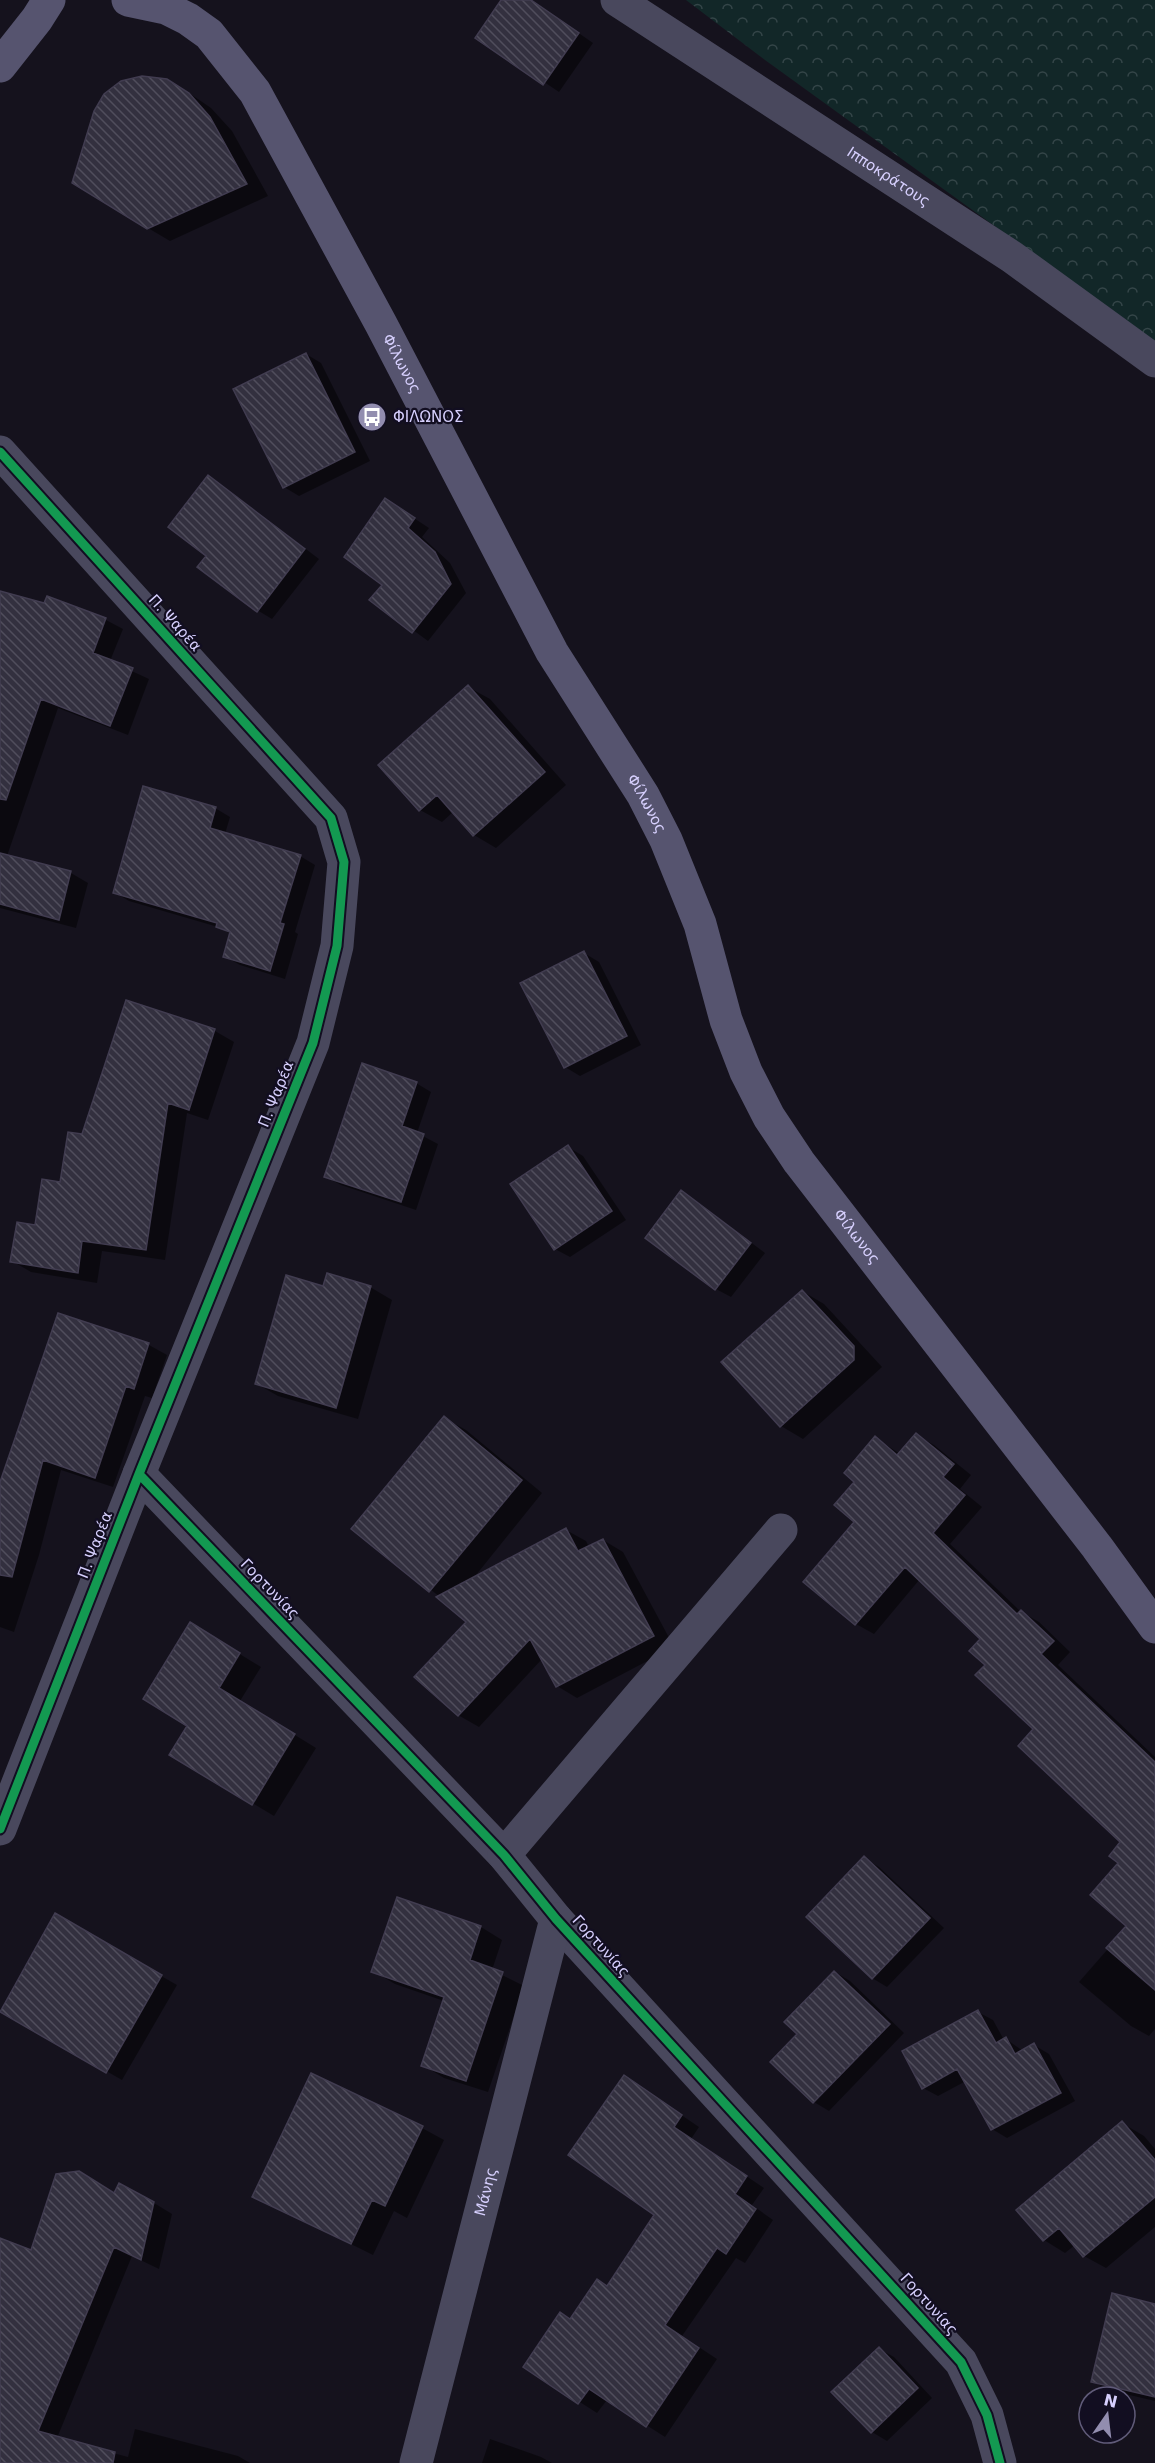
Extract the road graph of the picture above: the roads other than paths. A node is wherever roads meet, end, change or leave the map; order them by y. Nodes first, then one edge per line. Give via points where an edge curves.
1 (49, 0) edge
2 (128, 0) edge
3 (616, 0) edge
4 (0, 66) edge
5 (1155, 361) edge
6 (0, 452) edge
7 (139, 1474) junction
8 (782, 1530) dead end
9 (1155, 1627) edge
10 (0, 1829) edge
11 (504, 1855) junction
12 (556, 1919) junction
13 (416, 2463) edge
14 (1000, 2463) edge

1 - 4 main road
2 - 9 main road, Φίλωνος via 166,8 209,34 255,92 552,651 662,831 700,924 726,1020 769,1117 799,1162
3 - 5 street, Ιπποκράτους via 1012,257
6 - 7 street, Π. Ψαρέα via 331,818 344,862 337,945 313,1043
7 - 10 street, Π. Ψαρέα
7 - 11 street, Γορτυνίας
8 - 11 street
11 - 12 street, Γορτυνίας
12 - 13 street, Μάνης
12 - 14 street, Γορτυνίας via 962,2362 987,2415

